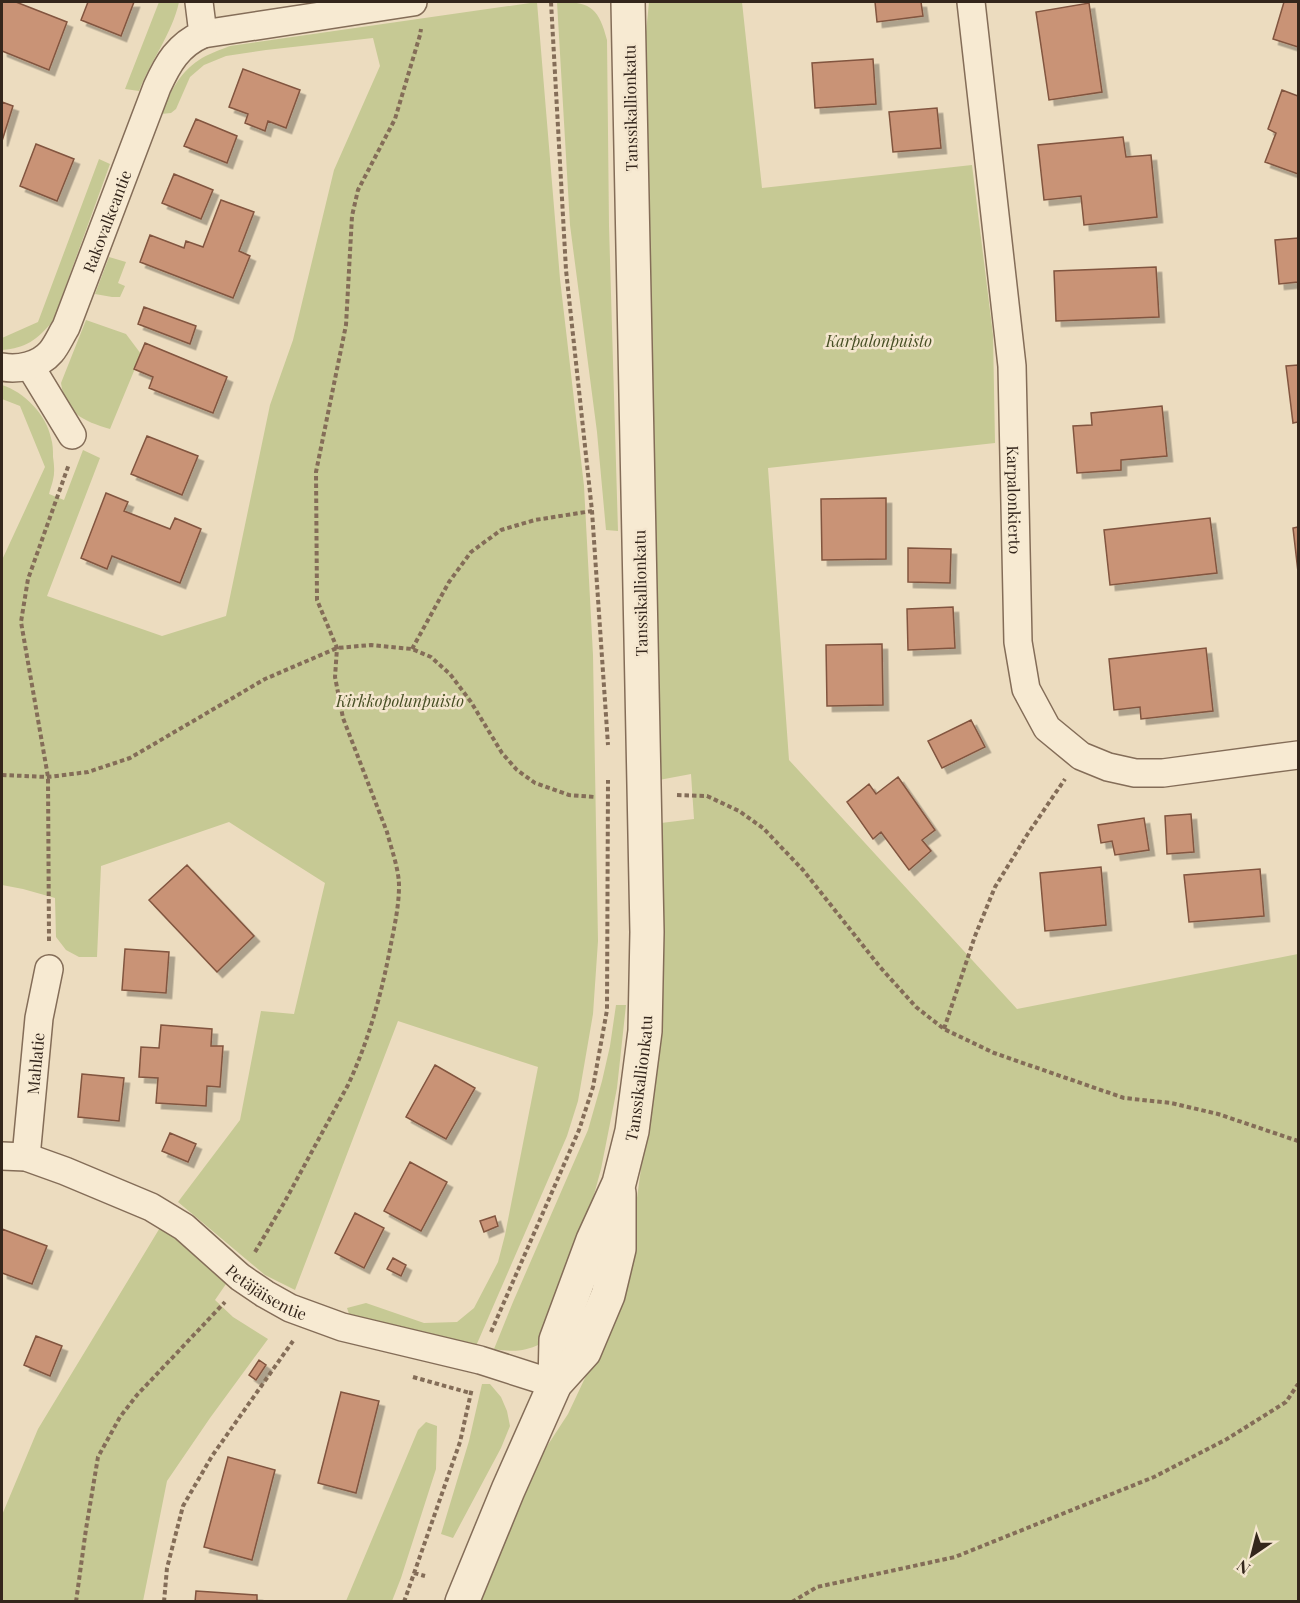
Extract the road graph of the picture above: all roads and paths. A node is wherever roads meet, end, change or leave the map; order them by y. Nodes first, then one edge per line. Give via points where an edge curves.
1 (199, 2) edge
2 (551, 2) edge
3 (628, 2) edge
4 (971, 2) edge
5 (417, 13) edge
6 (204, 34) junction
7 (30, 366) junction
8 (2, 367) edge
9 (72, 435) joint
10 (592, 512) junction
11 (337, 648) junction
12 (412, 649) junction
13 (1299, 755) edge
14 (609, 756) dead end
15 (1081, 756) junction
16 (2, 775) edge
17 (48, 777) junction
18 (608, 780) dead end
19 (673, 795) dead end
20 (595, 797) dead end
21 (49, 969) joint
22 (944, 1029) junction
23 (1299, 1141) edge
24 (14, 1156) edge
25 (249, 1262) dead end
26 (227, 1300) dead end
27 (294, 1340) dead end
28 (480, 1360) junction
29 (555, 1384) junction
30 (1299, 1384) edge
31 (414, 1573) junction
32 (425, 1576) dead end
33 (76, 1602) edge
34 (164, 1602) edge
35 (404, 1602) edge
36 (462, 1602) edge
37 (792, 1602) edge

1 - 6 street
2 - 10 path via 566,270
3 - 29 street, Tanssikallionkatu via 647,932 645,1031 632,1131 619,1183 619,1248 608,1294 584,1353
4 - 15 street, Karpalonkierto via 1012,366 1018,642 1026,689 1047,728
5 - 6 street
5 - 11 path via 420,35 395,119 358,190 352,216 346,325 316,472 317,600
6 - 7 street, Rakovalkeantie via 182,48 167,67 66,327 50,354
7 - 8 street
7 - 9 street
9 - 17 path via 71,460 28,579 21,622
10 - 12 path via 535,520 501,530 471,552 449,582
10 - 14 path
11 - 12 path via 371,645
11 - 17 path via 266,679 130,758 88,772
11 - 25 path via 335,677 343,718 392,849 399,883 396,916 382,989 358,1065
12 - 20 path via 431,657 450,674 517,770 535,783 569,795
13 - 15 street, Karpalonkierto via 1154,773 1108,767
15 - 22 path via 995,887
16 - 17 path
17 - 21 path
18 - 28 path via 607,1010 593,1087 579,1130
19 - 22 path via 707,796 763,828 887,975 916,1007
21 - 24 street, Mahlatie
22 - 23 path via 994,1053 1124,1098 1218,1114
24 - 28 street, Petäjäisentie via 65,1171 151,1207 184,1227 240,1277 290,1308 342,1327
26 - 33 path via 138,1395 120,1417 98,1457
27 - 34 path via 212,1456 183,1506 167,1568
28 - 29 street, Petäjäisentie
28 - 31 path via 460,1442
29 - 36 street, Tanssikallionkatu
30 - 37 path via 1286,1402 1227,1439 1154,1477 956,1557 817,1587
31 - 32 path
31 - 35 path

